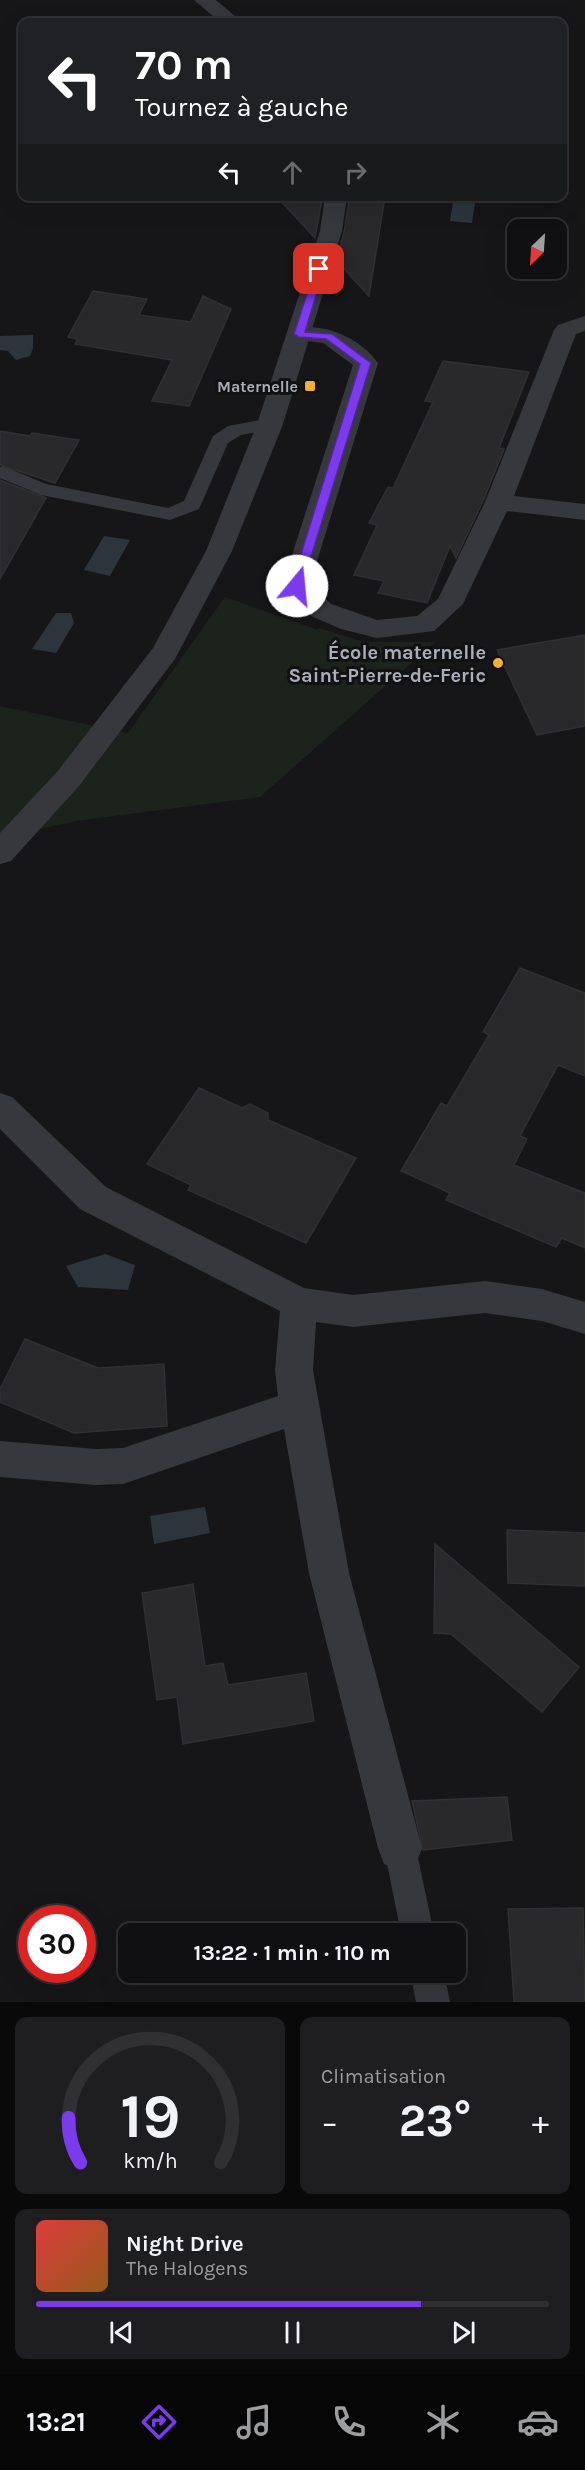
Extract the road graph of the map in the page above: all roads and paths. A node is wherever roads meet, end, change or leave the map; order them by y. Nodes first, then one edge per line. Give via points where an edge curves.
1 (204, 0) edge
2 (227, 18) edge
3 (335, 201) edge
4 (585, 323) edge
5 (299, 334) junction
6 (270, 424) junction
7 (3, 472) dead end
8 (498, 502) junction
9 (585, 512) edge
10 (0, 853) edge
11 (0, 1107) edge
12 (299, 1303) junction
13 (585, 1318) edge
14 (299, 1406) junction
15 (0, 1459) edge
16 (400, 1848) joint
17 (416, 1923) edge
18 (429, 1983) edge
19 (433, 2002) edge

1 - 2 street
3 - 5 street via 331,231
4 - 8 street via 566,330
5 - 6 street
5 - 8 street via 329,336 366,363 297,586 321,610 377,629 424,625 449,604
6 - 7 lane via 235,430 220,440 192,505 170,514 41,489
6 - 10 street via 219,551 165,652 68,779
8 - 9 street
11 - 12 street via 93,1198
12 - 13 street via 353,1311 485,1297 542,1305
12 - 14 street via 294,1370
14 - 15 street via 123,1466
14 - 16 street via 329,1573
16 - 17 lane
18 - 19 lane

